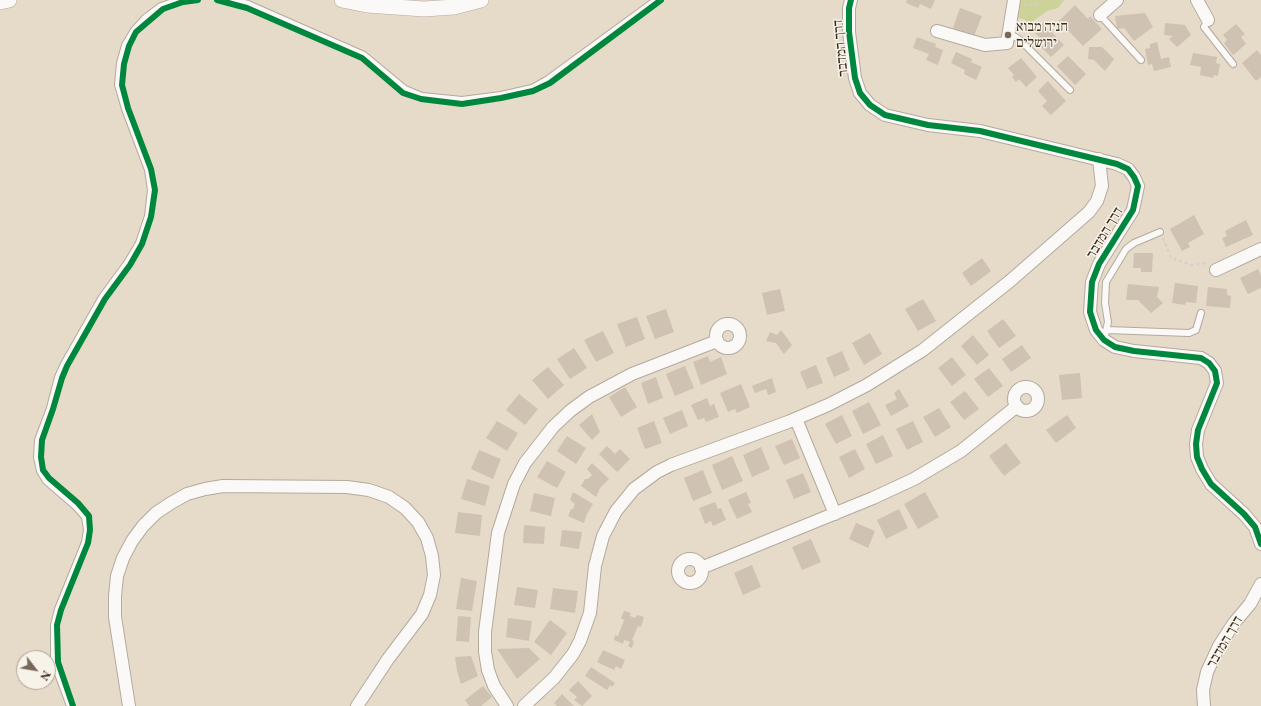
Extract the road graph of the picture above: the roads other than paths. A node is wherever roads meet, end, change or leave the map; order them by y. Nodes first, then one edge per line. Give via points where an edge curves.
1 (9, 0) edge
2 (179, 0) edge
3 (234, 0) edge
4 (342, 0) edge
5 (481, 0) edge
6 (656, 0) edge
7 (851, 0) edge
8 (1117, 0) edge
9 (1197, 0) edge
10 (0, 2) edge
11 (1013, 6) edge
12 (1100, 15) joint
13 (1208, 20) joint
14 (937, 31) dead end
15 (1008, 38) junction
16 (1141, 60) dead end
17 (1233, 64) dead end
18 (1070, 90) dead end
19 (1099, 159) junction
20 (1160, 232) road end
21 (1261, 249) edge
22 (1216, 270) road end
23 (1201, 313) dead end
24 (1106, 335) junction
25 (717, 341) dead end
26 (1017, 406) dead end
27 (796, 419) junction
28 (835, 514) junction
29 (1261, 544) edge
30 (701, 568) dead end
31 (1261, 584) edge
32 (70, 706) edge
33 (129, 706) edge
34 (357, 706) edge
35 (507, 706) edge
36 (524, 706) edge
37 (1204, 706) edge

1 - 10 street
2 - 32 lane via 161,6 145,18 134,30 120,63 118,85 148,170 151,190 148,216 139,243 102,297 64,364 38,440 37,457 40,471 46,480 85,517 87,530 85,542 54,625 54,663
3 - 6 lane via 364,55 405,89 422,96 462,100 532,88 548,80
4 - 5 street via 367,5 424,9 454,7
7 - 19 street, דרך המדבר via 849,32 855,78 860,94 886,115 928,125 980,131
8 - 12 street
9 - 13 street
11 - 15 street
12 - 16 lane
13 - 17 lane via 1204,26
14 - 15 street via 985,45
15 - 18 lane via 1020,40
19 - 24 street, דרך המדבר via 1128,169 1138,186 1132,210 1099,264 1092,282 1090,312 1096,330
19 - 27 street via 1102,186 1097,201 1060,239 923,350 867,385
20 - 24 lane via 1126,248 1106,282
21 - 22 street
23 - 24 lane via 1196,330 1189,333
24 - 29 street via 1115,347 1134,352 1201,358 1216,371 1217,383 1198,430 1197,457 1211,484 1255,527
25 - 35 street via 632,374 589,397 553,426 525,463 514,484 498,533 485,632 488,670 494,686
26 - 28 street via 970,444 931,470
27 - 28 street
27 - 36 street via 671,465 645,480 629,494 602,536 595,566 590,613 580,641 554,678
28 - 30 street
31 - 37 street, דרך המדבר via 1216,653 1203,690
33 - 34 street via 115,610 117,576 123,558 143,526 171,502 187,494 223,486 347,487 370,490 389,497 405,508 418,522 427,538 432,556 434,575 430,595 422,614

